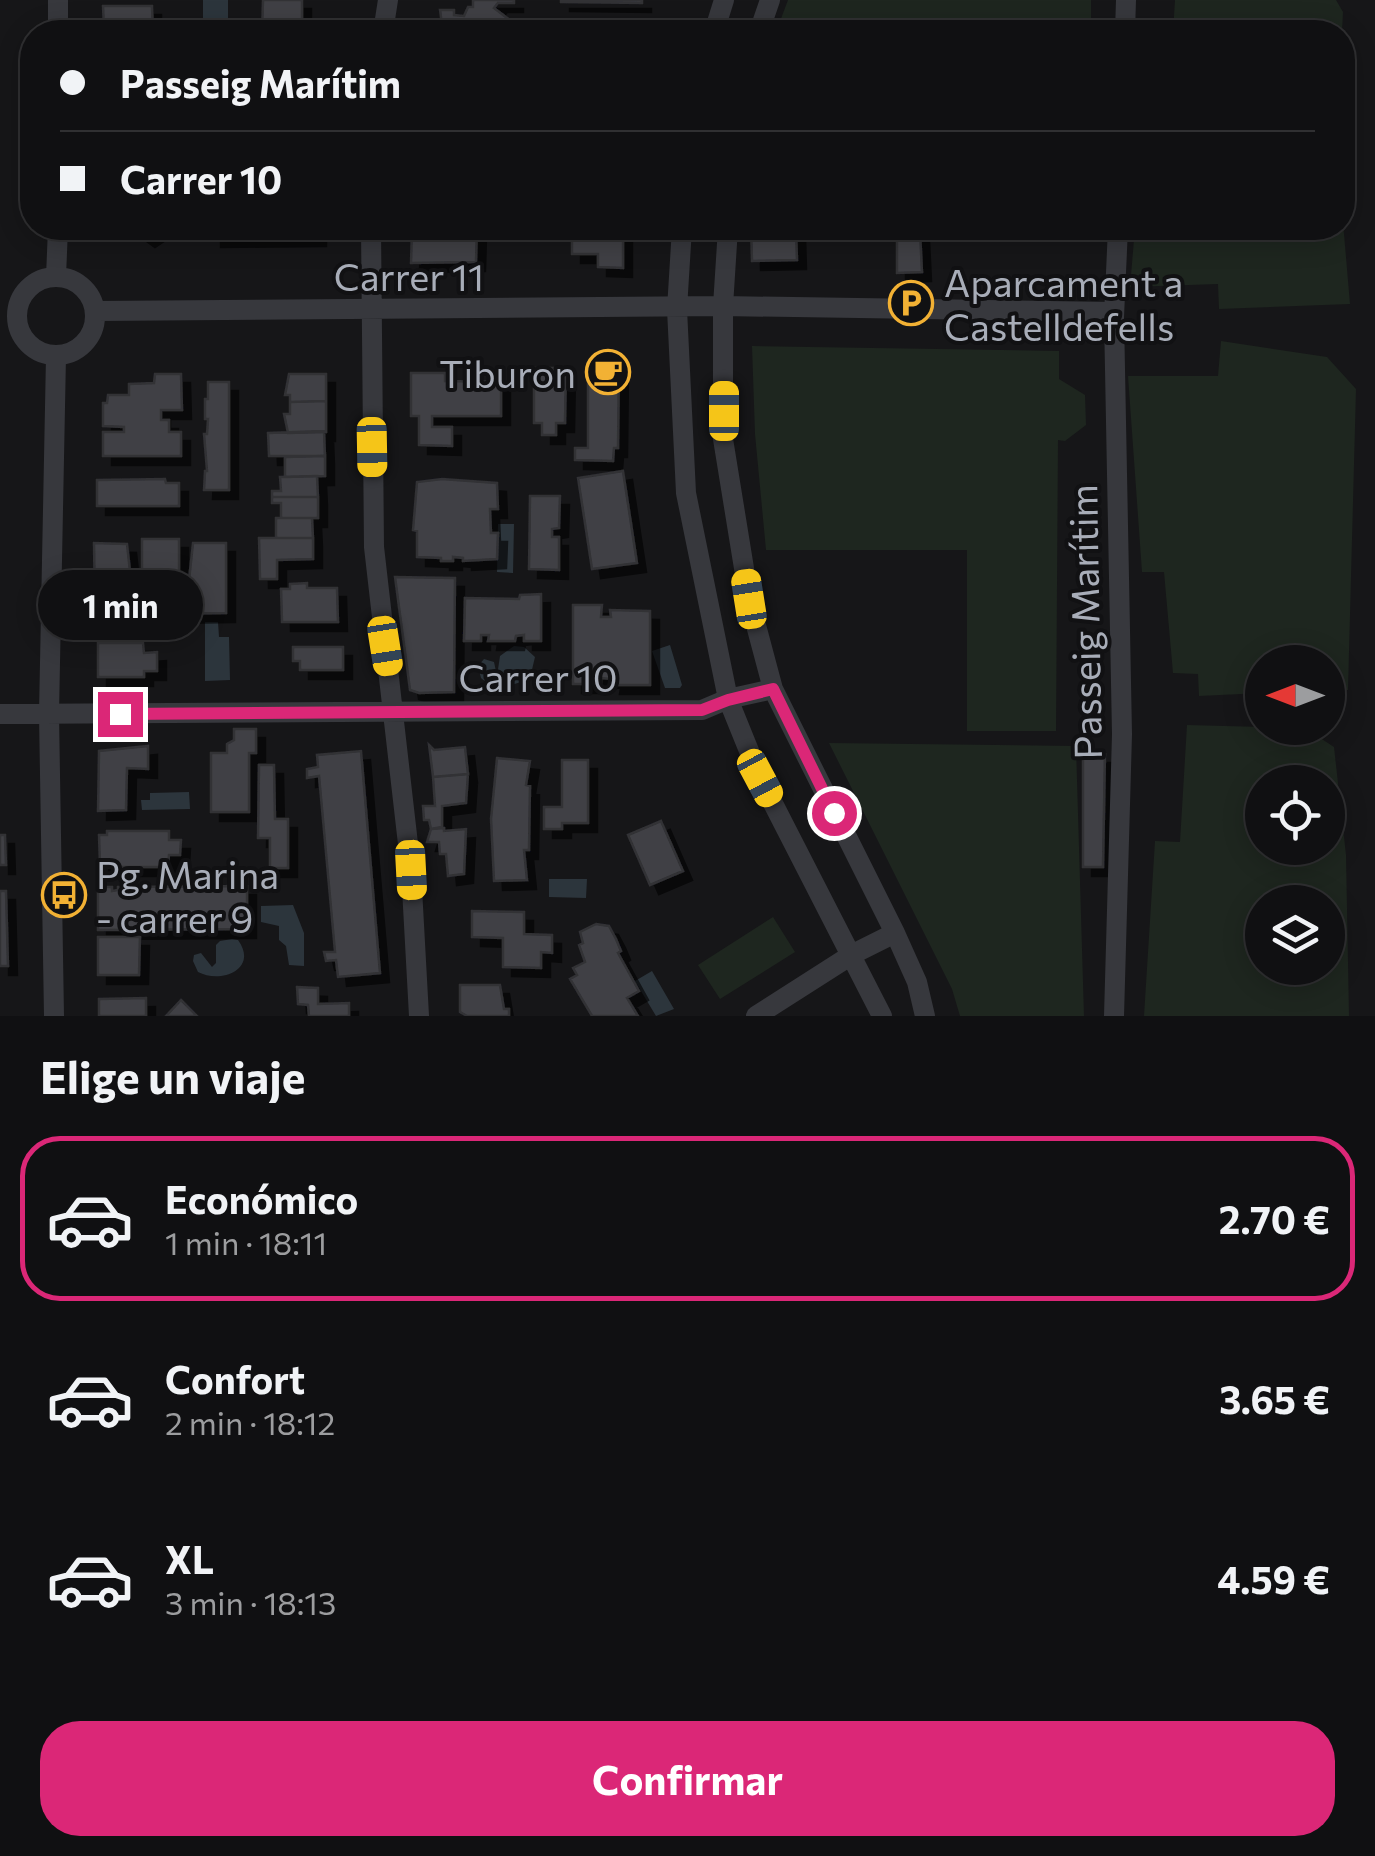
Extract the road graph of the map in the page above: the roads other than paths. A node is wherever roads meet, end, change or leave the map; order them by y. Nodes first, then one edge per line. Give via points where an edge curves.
1 (58, 240) edge
2 (371, 240) edge
3 (681, 240) edge
4 (727, 240) edge
5 (1117, 240) edge
6 (56, 277) junction
7 (724, 306) junction
8 (677, 309) junction
9 (8, 311) edge
10 (96, 311) junction
11 (371, 311) junction
12 (1114, 312) junction
13 (56, 356) junction
14 (773, 689) junction
15 (728, 700) junction
16 (394, 711) junction
17 (0, 714) edge
18 (49, 714) junction
19 (895, 933) junction
20 (853, 954) junction
21 (54, 1016) edge
22 (420, 1016) edge
23 (756, 1016) edge
24 (882, 1016) edge
25 (925, 1016) edge
26 (1114, 1016) edge

1 - 6 street
2 - 11 street
3 - 8 street
4 - 7 street
5 - 12 street, Passeig Marítim
6 - 9 street via 36,282
6 - 10 street via 76,282
7 - 8 street, Carrer 11
7 - 12 street, Carrer 11
7 - 14 street via 724,439 749,599
8 - 11 street, Carrer 11
8 - 15 street via 686,493
9 - 13 street via 36,351
10 - 11 street, Carrer 11
10 - 13 street via 91,336 76,351
11 - 16 street via 374,547
12 - 26 street, Passeig Marítim via 1122,734
13 - 18 street
14 - 15 street, Carrer 10
14 - 19 street
15 - 16 street, Carrer 10 via 702,710
15 - 20 street via 760,778
16 - 18 street, Carrer 10
16 - 22 street
17 - 18 street, Carrer 10
18 - 21 street
19 - 20 street
19 - 25 street
20 - 23 street
20 - 24 street

